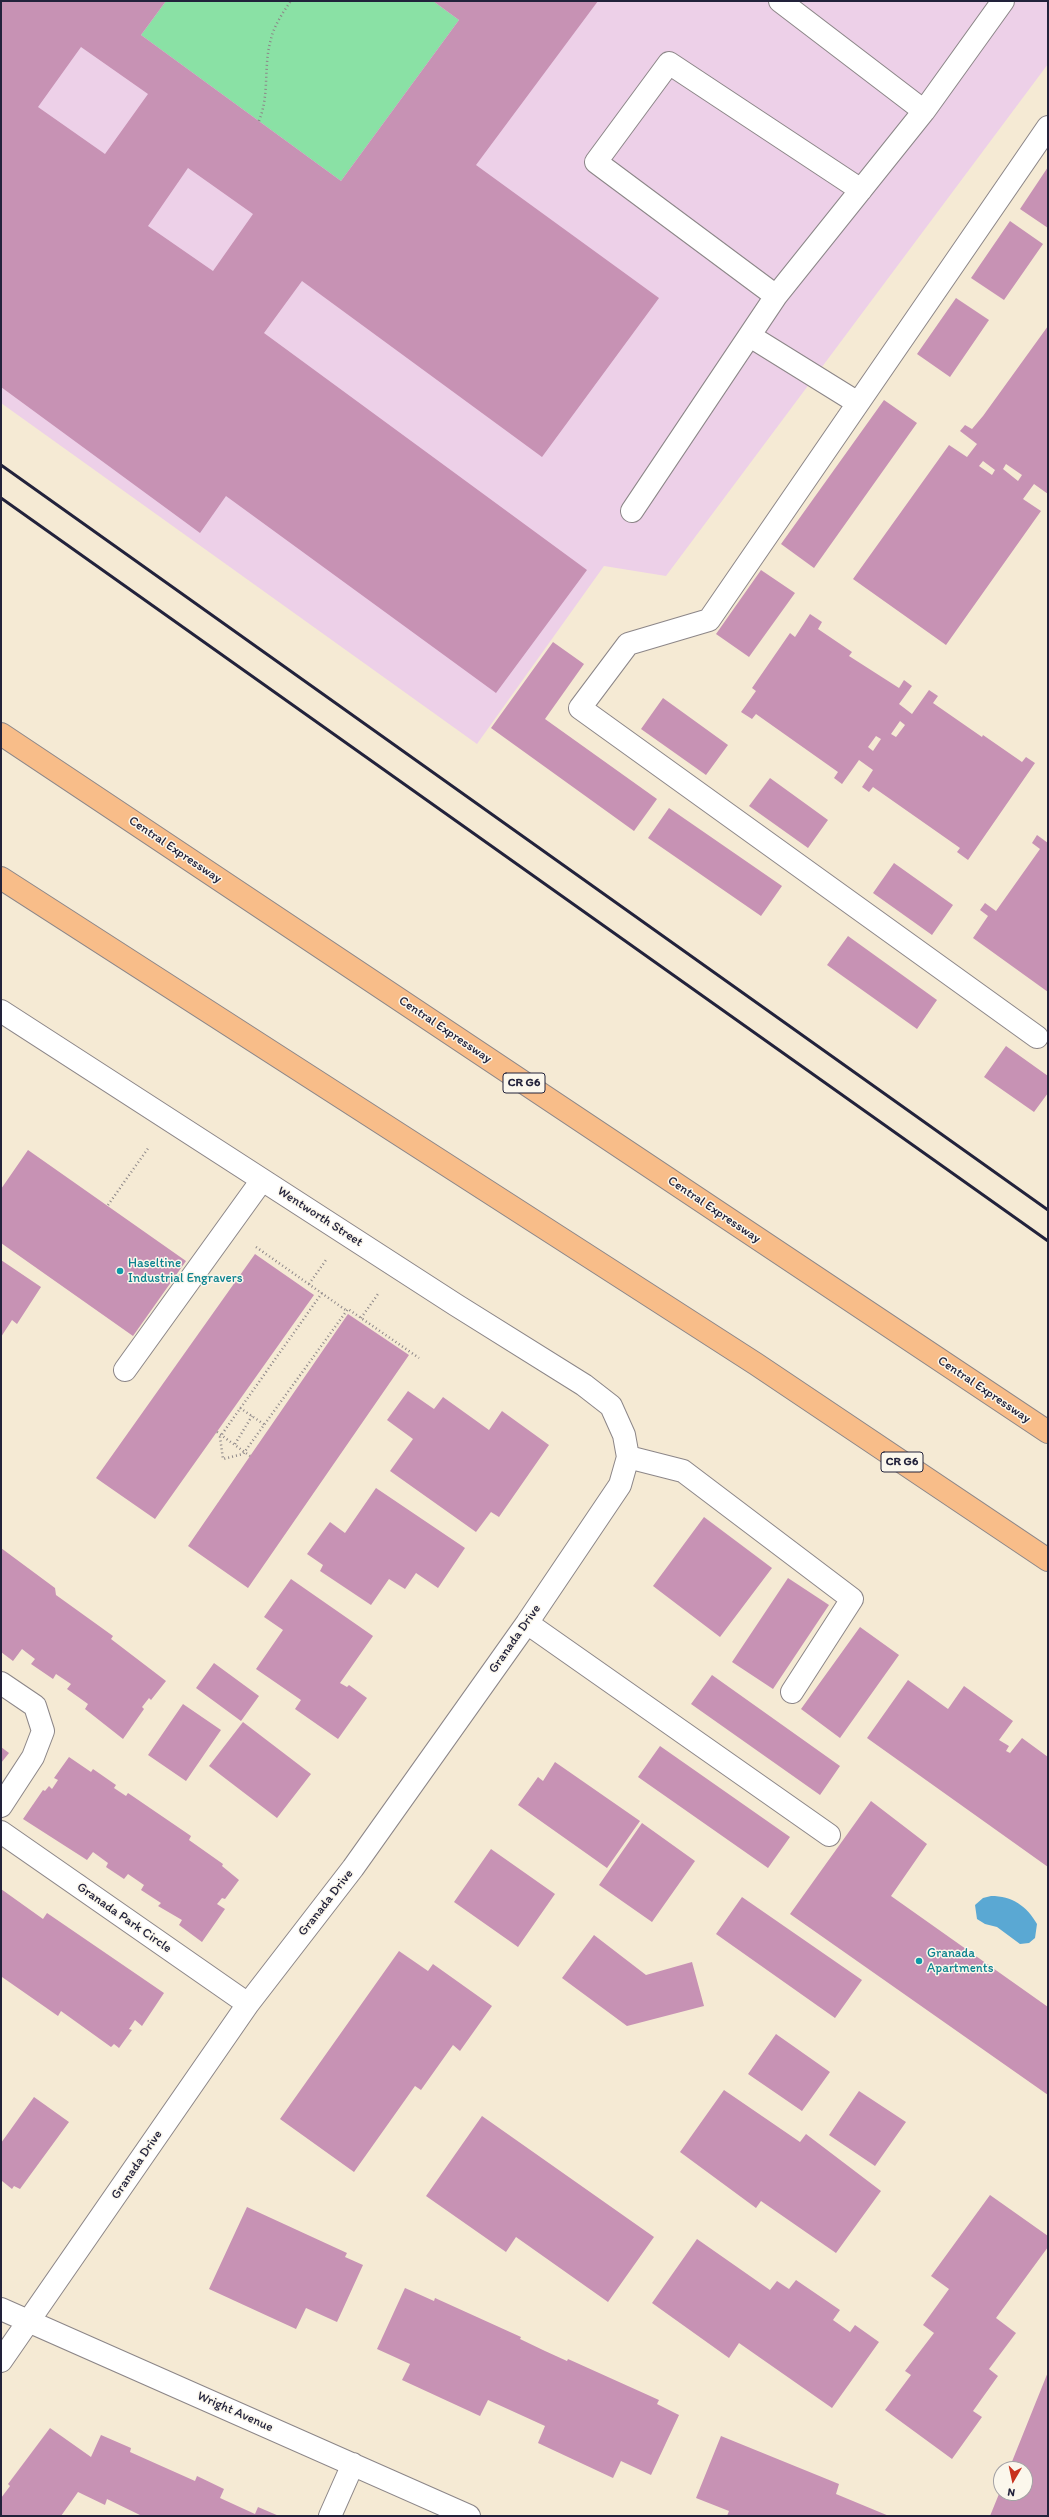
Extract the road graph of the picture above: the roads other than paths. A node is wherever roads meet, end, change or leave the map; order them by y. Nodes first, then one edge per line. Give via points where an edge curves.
1 (780, 1) edge
2 (1003, 1) edge
3 (924, 111) junction
4 (1048, 127) edge
5 (861, 190) junction
6 (776, 296) junction
7 (750, 336) junction
8 (858, 403) junction
9 (632, 511) dead end
10 (1, 734) edge
11 (1, 878) edge
12 (1, 1011) edge
13 (1037, 1037) dead end
14 (262, 1180) junction
15 (124, 1370) dead end
16 (1048, 1432) edge
17 (624, 1435) joint
18 (628, 1457) junction
19 (1048, 1560) edge
20 (527, 1623) junction
21 (1, 1683) edge
22 (792, 1692) dead end
23 (1, 1806) edge
24 (1, 1832) edge
25 (829, 1835) dead end
26 (248, 2004) junction
27 (1, 2309) edge
28 (29, 2320) junction
29 (1, 2361) edge
30 (353, 2464) junction
31 (330, 2516) edge
32 (469, 2516) edge

1 - 3 street
2 - 3 street
3 - 5 street
4 - 8 street
5 - 6 street
5 - 6 street via 669,63 596,162
6 - 7 street
7 - 8 street
7 - 9 street
8 - 13 street via 709,620 628,644 580,708
10 - 16 highway, Central Expressway / CR G6
11 - 19 highway, CR G6 via 750,1360
12 - 14 street, Wentworth Street
14 - 15 street
14 - 17 street, Wentworth Street via 584,1385 611,1406
17 - 18 street, Granada Drive
18 - 20 street, Granada Drive via 620,1485
18 - 22 street via 683,1471 852,1599
20 - 25 street
20 - 26 street, Granada Drive via 353,1868
21 - 23 street via 35,1706 43,1730 34,1757
24 - 26 street, Granada Park Circle
26 - 28 street, Granada Drive
27 - 28 street, Wright Avenue
28 - 29 street, Granada Drive
28 - 30 street, Wright Avenue
30 - 31 street
30 - 32 street, Wright Avenue

